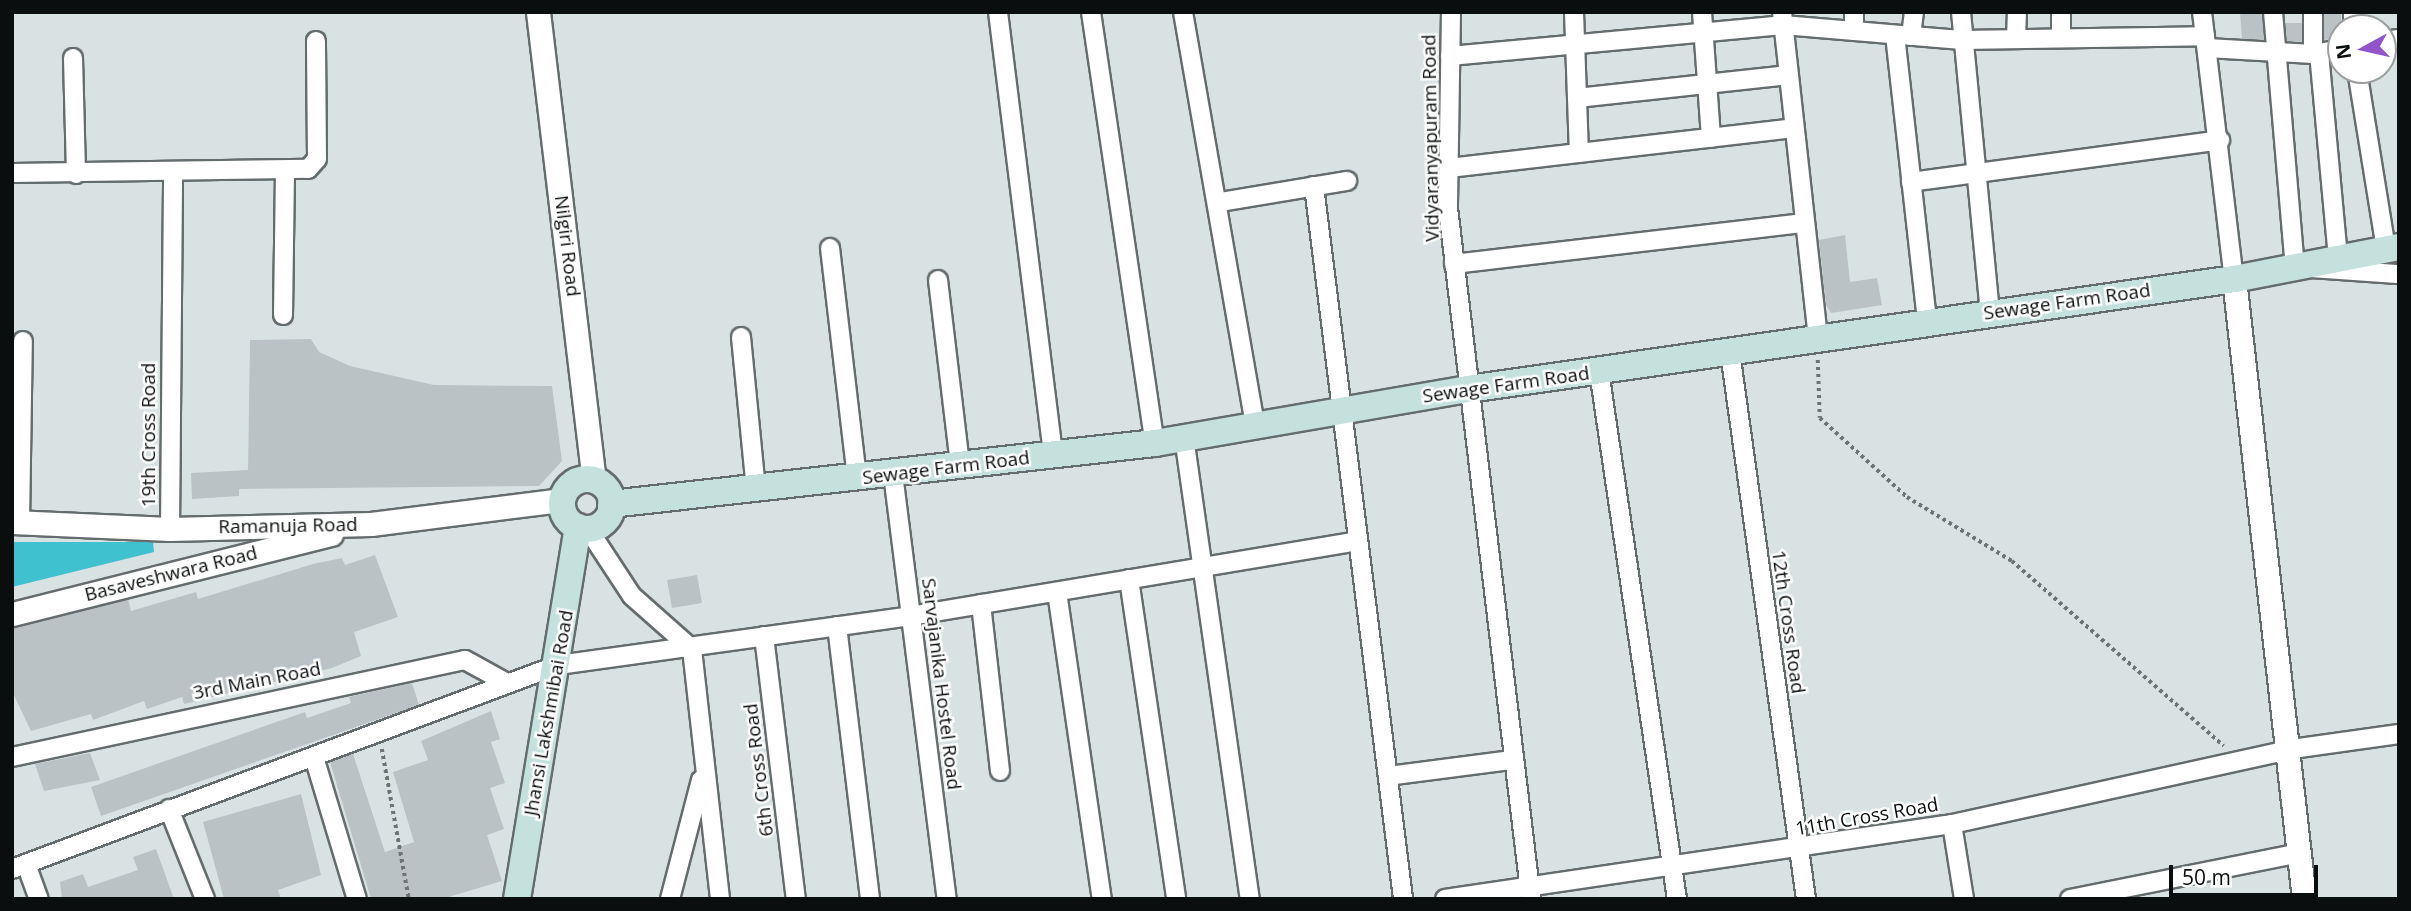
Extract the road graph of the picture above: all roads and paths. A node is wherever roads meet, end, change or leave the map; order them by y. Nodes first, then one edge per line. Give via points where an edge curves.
1 (538, 12) edge
2 (998, 12) edge
3 (1091, 12) edge
4 (1183, 12) edge
5 (1451, 12) edge
6 (1574, 12) edge
7 (1702, 12) edge
8 (1854, 12) edge
9 (1914, 12) edge
10 (1961, 12) edge
11 (2017, 12) edge
12 (2061, 12) edge
13 (2203, 12) edge
14 (2273, 12) edge
15 (2313, 12) edge
16 (1783, 19) edge
17 (1854, 31) junction
18 (1703, 32) junction
19 (1903, 35) junction
20 (2061, 38) junction
21 (2016, 39) junction
22 (1961, 40) junction
23 (316, 41) dead end
24 (1574, 42) junction
25 (2206, 42) junction
26 (2274, 51) junction
27 (2327, 51) edge
28 (2316, 53) junction
29 (1450, 56) junction
30 (73, 58) dead end
31 (1788, 75) junction
32 (2360, 84) edge
33 (1707, 85) junction
34 (1577, 97) junction
35 (1794, 128) junction
36 (1712, 138) junction
37 (2220, 140) junction
38 (1579, 153) junction
39 (1449, 168) junction
40 (285, 172) junction
41 (12, 173) edge
42 (1973, 173) junction
43 (76, 174) junction
44 (173, 174) junction
45 (1347, 181) dead end
46 (1911, 182) junction
47 (1314, 186) junction
48 (1221, 202) junction
49 (1804, 223) junction
50 (830, 248) dead end
51 (2393, 248) edge
52 (2338, 259) junction
53 (1454, 264) junction
54 (2295, 267) junction
55 (2399, 274) edge
56 (2234, 279) junction
57 (938, 280) dead end
58 (1990, 313) junction
59 (283, 315) dead end
60 (1927, 321) junction
61 (741, 337) dead end
62 (1818, 337) junction
63 (23, 341) dead end
64 (1730, 352) junction
65 (1599, 371) junction
66 (1469, 389) junction
67 (1343, 411) junction
68 (1255, 426) junction
69 (1184, 437) junction
70 (1155, 443) junction
71 (1054, 455) junction
72 (960, 464) junction
73 (893, 474) junction
74 (856, 479) junction
75 (594, 480) junction
76 (756, 491) junction
77 (562, 500) junction
78 (611, 504) junction
79 (16, 522) edge
80 (371, 524) junction
81 (583, 528) junction
82 (170, 529) junction
83 (1358, 541) junction
84 (1202, 567) junction
85 (1129, 579) junction
86 (1057, 592) junction
87 (981, 604) junction
88 (12, 614) edge
89 (911, 616) junction
90 (837, 626) junction
91 (764, 636) junction
92 (692, 649) junction
93 (558, 665) junction
94 (505, 682) junction
95 (379, 732) junction
96 (2399, 734) edge
97 (2291, 749) junction
98 (12, 757) edge
99 (314, 757) junction
100 (1511, 760) junction
101 (2242, 760) junction
102 (704, 768) junction
103 (1000, 771) dead end
104 (1388, 776) junction
105 (169, 809) junction
106 (1952, 824) junction
107 (1798, 850) junction
108 (2300, 853) junction
109 (19, 867) edge
110 (1673, 868) junction
111 (1530, 892) edge
112 (39, 899) edge
113 (205, 899) edge
114 (357, 899) edge
115 (409, 899) edge
116 (517, 899) edge
117 (670, 899) edge
118 (720, 899) edge
119 (796, 899) edge
120 (870, 899) edge
121 (947, 899) edge
122 (1102, 899) edge
123 (1176, 899) edge
124 (1250, 899) edge
125 (1403, 899) edge
126 (1445, 899) edge
127 (1677, 899) edge
128 (1806, 899) edge
129 (1964, 899) edge
130 (2070, 899) edge
131 (2304, 899) edge

1 - 75 street, Nilgiri Road
2 - 71 street
3 - 70 street
4 - 48 street
5 - 29 street, Vidyaranyapuram Road
6 - 24 street
7 - 18 street
8 - 17 street
9 - 19 street
10 - 22 street
11 - 21 street
12 - 20 street
13 - 25 street
14 - 26 street
15 - 28 street
16 - 17 street
16 - 18 street
16 - 31 street
17 - 19 street
18 - 24 street
18 - 33 street
19 - 22 street
19 - 46 street
20 - 21 street
20 - 25 street
21 - 22 street
22 - 42 street
23 - 40 street via 317,159 308,169
24 - 29 street
24 - 34 street
25 - 26 street
25 - 37 street
26 - 28 street
26 - 54 street
27 - 28 street
28 - 52 street
29 - 39 street, Vidyaranyapuram Road
30 - 43 street
31 - 33 street
31 - 35 street
32 - 51 street
33 - 34 street
33 - 36 street
34 - 38 street
35 - 36 street
35 - 49 street
36 - 38 street
37 - 42 street
37 - 56 street
38 - 39 street
39 - 53 street, Vidyaranyapuram Road
40 - 44 street
40 - 59 street
41 - 43 street
42 - 46 street
42 - 58 street
43 - 44 street
44 - 82 street, 19th Cross Road
45 - 47 street
46 - 60 street
47 - 48 street
47 - 67 street
48 - 68 street
49 - 53 street
49 - 62 street
50 - 74 street
51 - 52 main road, Sewage Farm Road
52 - 54 main road, Sewage Farm Road
53 - 66 street, Vidyaranyapuram Road
54 - 55 street
54 - 56 main road, Sewage Farm Road
56 - 58 main road, Sewage Farm Road
56 - 97 street
57 - 72 street
58 - 60 main road, Sewage Farm Road
60 - 62 main road, Sewage Farm Road
61 - 76 street
62 - 64 main road, Sewage Farm Road
62 - 101 path via 1820,418 1907,497 2012,561 2170,705
63 - 79 street
64 - 65 main road, Sewage Farm Road
64 - 107 street, 12th Cross Road
65 - 66 main road, Sewage Farm Road
65 - 110 street
66 - 67 main road, Sewage Farm Road
66 - 100 street, Vidyaranyapuram Road
67 - 68 main road, Sewage Farm Road
67 - 83 street
68 - 69 main road, Sewage Farm Road
69 - 70 main road, Sewage Farm Road
69 - 84 street
70 - 71 main road, Sewage Farm Road
71 - 72 main road, Sewage Farm Road
72 - 73 main road, Sewage Farm Road
73 - 74 main road, Sewage Farm Road
73 - 89 street, Sarvajanika Hostel Road
74 - 76 main road, Sewage Farm Road
75 - 77 main road via 570,485
75 - 78 main road via 607,489
76 - 78 main road, Sewage Farm Road
77 - 80 street, Ramanuja Road
77 - 81 main road via 565,516
78 - 81 main road via 604,522
79 - 82 street, Ramanuja Road
80 - 82 street, Ramanuja Road
80 - 88 street, Basaveshwara Road
81 - 92 street via 632,596
81 - 93 main road, Jhansi Lakshmibai Road
83 - 84 street
83 - 104 street
84 - 85 street
84 - 124 street
85 - 86 street
85 - 123 street
86 - 87 street
86 - 122 street
87 - 89 street
87 - 103 street
89 - 90 street
89 - 121 street, Sarvajanika Hostel Road
90 - 91 street
90 - 120 street
91 - 92 street
91 - 119 street, 6th Cross Road
92 - 93 street
92 - 102 street
93 - 94 street
93 - 116 main road, Jhansi Lakshmibai Road
94 - 95 street
94 - 98 street, 3rd Main Road via 466,660
95 - 99 street
95 - 115 path
96 - 97 street, 11th Cross Road
97 - 101 street, 11th Cross Road
97 - 108 street
99 - 105 street
99 - 114 street
100 - 104 street
100 - 111 street, Vidyaranyapuram Road
101 - 106 street, 11th Cross Road
102 - 117 street
102 - 118 street
104 - 125 street
105 - 109 street
105 - 113 street
106 - 107 street, 11th Cross Road
106 - 129 street
107 - 110 street, 11th Cross Road
107 - 128 street, 12th Cross Road
108 - 130 street
108 - 131 street
109 - 112 street
110 - 111 street, 11th Cross Road
110 - 127 street
111 - 126 street, 11th Cross Road

